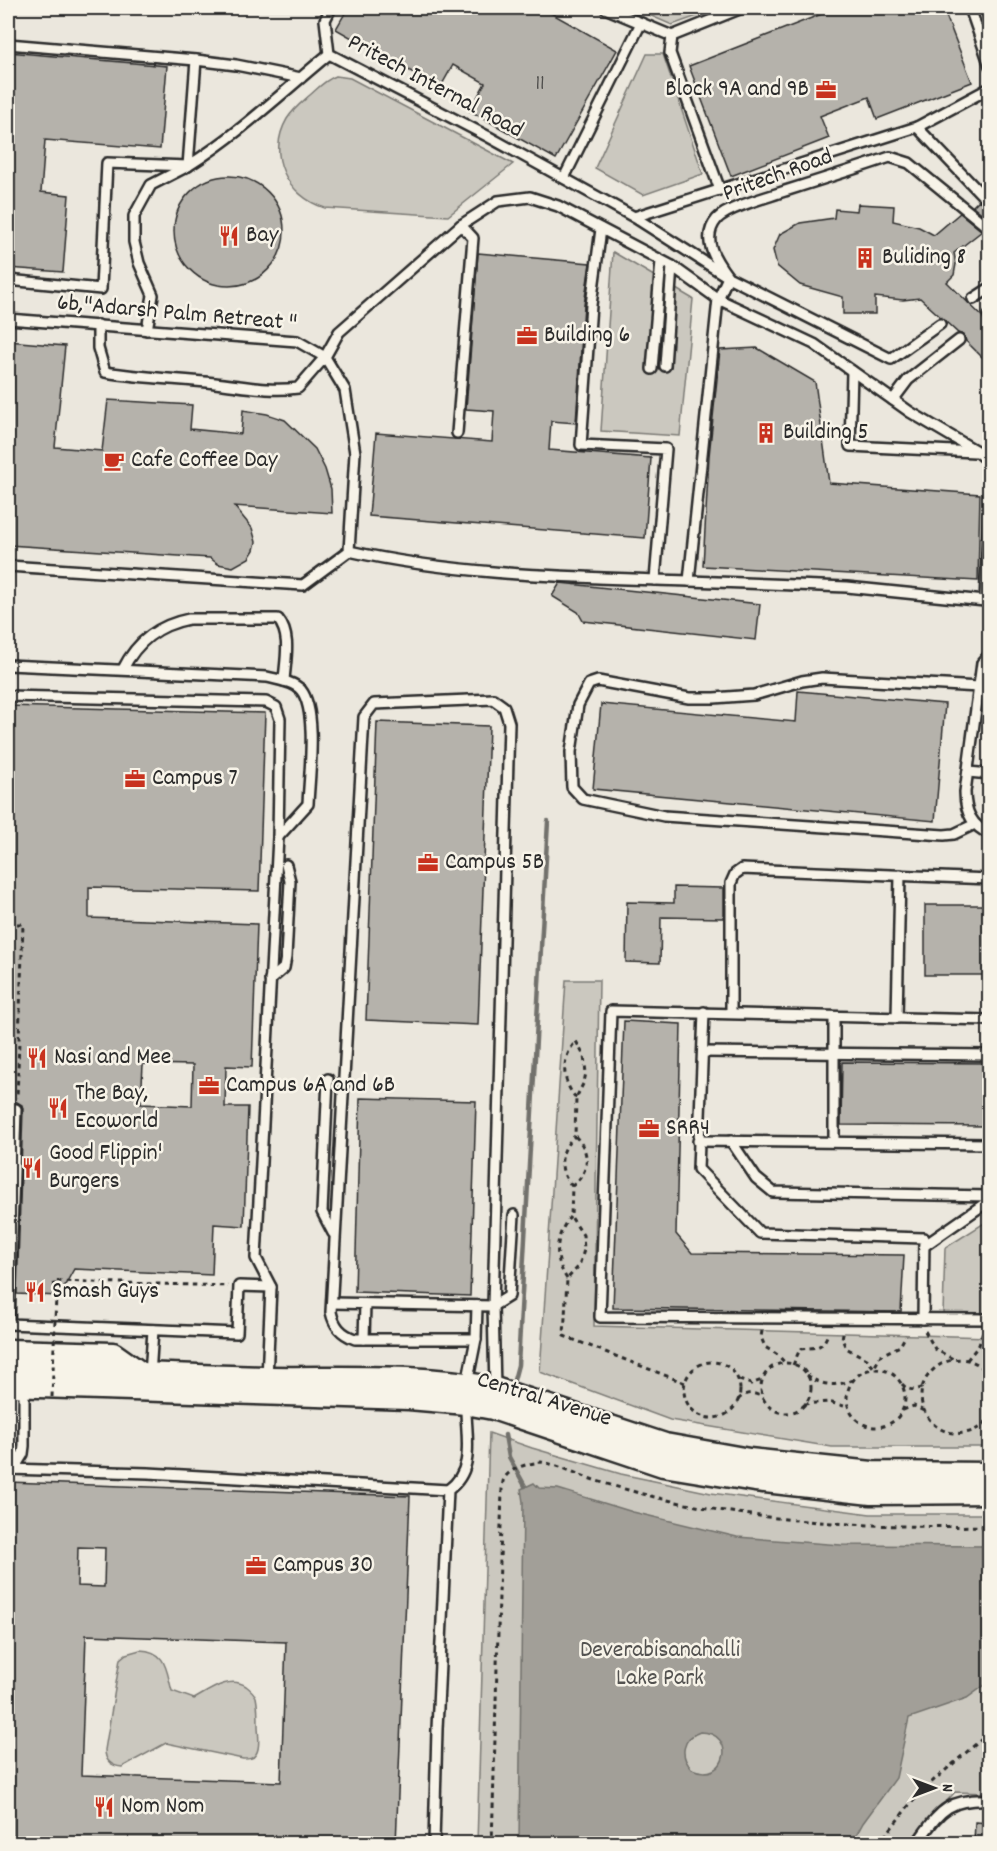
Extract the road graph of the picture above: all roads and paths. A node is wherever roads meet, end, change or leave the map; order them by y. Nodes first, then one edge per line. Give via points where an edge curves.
1 (331, 8) edge
2 (605, 8) edge
3 (742, 8) edge
4 (970, 8) edge
5 (641, 23) junction
6 (672, 36) junction
7 (8, 44) edge
8 (329, 54) junction
9 (196, 60) junction
10 (990, 66) edge
11 (301, 78) junction
12 (990, 88) edge
13 (917, 127) junction
14 (188, 166) junction
15 (564, 178) junction
16 (720, 190) junction
17 (982, 195) dead end
18 (634, 217) junction
19 (461, 225) junction
20 (601, 229) junction
21 (990, 229) edge
22 (661, 261) junction
23 (672, 267) junction
24 (728, 277) junction
25 (8, 280) edge
26 (990, 288) edge
27 (973, 298) dead end
28 (718, 299) junction
29 (8, 319) edge
30 (940, 324) dead end
31 (98, 325) junction
32 (147, 330) junction
33 (958, 340) dead end
34 (325, 357) junction
35 (665, 366) dead end
36 (652, 369) dead end
37 (852, 371) junction
38 (892, 400) junction
39 (457, 433) dead end
40 (978, 452) junction
41 (990, 469) edge
42 (990, 487) edge
43 (349, 551) junction
44 (8, 566) edge
45 (655, 580) junction
46 (689, 582) junction
47 (990, 654) edge
48 (8, 665) edge
49 (123, 669) junction
50 (284, 681) junction
51 (979, 687) junction
52 (8, 696) edge
53 (968, 772) junction
54 (990, 774) edge
55 (975, 824) junction
56 (990, 834) edge
57 (278, 837) junction
58 (286, 865) dead end
59 (900, 875) junction
60 (990, 879) edge
61 (8, 924) edge
62 (270, 980) junction
63 (704, 1012) junction
64 (731, 1012) junction
65 (834, 1017) junction
66 (897, 1018) junction
67 (990, 1020) edge
68 (576, 1041) dead end
69 (703, 1052) junction
70 (833, 1054) junction
71 (990, 1055) edge
72 (328, 1079) dead end
73 (576, 1098) dead end
74 (16, 1109) joint
75 (575, 1136) dead end
76 (698, 1140) junction
77 (731, 1141) junction
78 (834, 1141) junction
79 (990, 1144) edge
80 (573, 1186) dead end
81 (990, 1198) edge
82 (514, 1215) dead end
83 (571, 1217) dead end
84 (334, 1235) junction
85 (924, 1246) junction
86 (567, 1279) dead end
87 (239, 1286) junction
88 (271, 1287) junction
89 (332, 1303) junction
90 (365, 1304) junction
91 (477, 1306) junction
92 (493, 1306) junction
93 (923, 1319) junction
94 (986, 1319) edge
95 (8, 1324) edge
96 (153, 1330) junction
97 (762, 1331) dead end
98 (828, 1333) dead end
99 (843, 1333) dead end
100 (906, 1335) dead end
101 (364, 1338) junction
102 (476, 1339) junction
103 (8, 1351) edge
104 (955, 1359) junction
105 (967, 1360) junction
106 (785, 1363) junction
107 (793, 1365) junction
108 (874, 1368) junction
109 (145, 1374) junction
110 (806, 1374) junction
111 (990, 1376) edge
112 (267, 1378) junction
113 (737, 1378) junction
114 (853, 1379) junction
115 (762, 1380) junction
116 (13, 1382) edge
117 (901, 1383) junction
118 (923, 1387) junction
119 (495, 1389) junction
120 (466, 1393) junction
121 (52, 1397) dead end
122 (738, 1401) junction
123 (764, 1401) junction
124 (804, 1404) junction
125 (848, 1407) junction
126 (925, 1412) junction
127 (901, 1413) junction
128 (990, 1417) edge
129 (18, 1466) junction
130 (8, 1468) edge
131 (990, 1474) edge
132 (448, 1490) junction
133 (990, 1492) edge
134 (990, 1526) edge
135 (990, 1732) edge
136 (990, 1800) edge
137 (434, 1844) edge
138 (492, 1844) edge
139 (879, 1844) edge
140 (916, 1844) edge

1 - 8 lane, Pritech Internal Road via 325,20
2 - 5 lane
3 - 6 lane
4 - 10 lane
5 - 6 lane
5 - 15 lane
6 - 16 lane via 670,53
7 - 9 lane
8 - 11 lane
8 - 15 lane, Pritech Internal Road
9 - 11 lane
9 - 14 lane
11 - 14 lane
12 - 13 lane
13 - 16 lane
13 - 17 lane
14 - 25 lane via 107,163 101,289
14 - 32 lane via 151,185 134,216 138,262 153,295
15 - 18 lane, Pritech Internal Road
16 - 18 lane
18 - 24 lane, Pritech Internal Road
19 - 20 lane via 498,201 530,197 558,206
19 - 34 lane via 339,333
19 - 39 lane via 472,238
20 - 22 lane
20 - 45 lane via 581,445 666,449
21 - 24 lane, Pritech Road via 909,163 890,157 744,204 717,218 709,245
22 - 23 lane
22 - 36 lane
23 - 28 lane
23 - 35 lane
24 - 28 lane
24 - 30 lane via 891,359
26 - 27 lane
28 - 37 lane via 814,344
28 - 46 lane
29 - 31 lane, 6b,"Adarsh Palm Retreat "
31 - 32 lane, 6b,"Adarsh Palm Retreat "
31 - 34 lane via 98,348 105,372 137,377 278,391 298,388
32 - 34 lane, 6b,"Adarsh Palm Retreat " via 297,341
33 - 38 lane via 908,380
34 - 43 lane, 6b,"Adarsh Palm Retreat " via 345,390 355,453
37 - 38 lane
37 - 40 lane via 850,446
38 - 40 lane
40 - 41 lane
42 - 46 lane via 985,601 847,587
43 - 44 lane via 303,585
43 - 45 lane via 534,576
45 - 46 lane
47 - 51 lane via 982,663
48 - 49 lane
49 - 50 lane
49 - 50 lane via 143,639 176,621 278,619 287,639
50 - 57 lane via 301,690 311,720 308,804
51 - 53 lane
51 - 55 lane via 822,678 754,695 689,698 593,682 578,705 570,780 583,799 664,816 944,835
52 - 57 lane via 266,702 276,707
53 - 54 lane
53 - 55 lane via 965,805
55 - 56 lane
57 - 62 lane
58 - 62 lane via 290,881 286,957 284,968
59 - 60 lane
59 - 64 lane via 742,869 735,874 731,883
59 - 66 lane
61 - 74 path via 23,924
62 - 88 lane via 256,1258
63 - 64 lane
63 - 69 lane
63 - 93 lane via 611,1011 600,1317
64 - 65 lane
65 - 66 lane
65 - 70 lane
66 - 67 lane
68 - 73 path via 567,1055 564,1072
69 - 70 lane
69 - 76 lane
70 - 71 lane
70 - 78 lane
72 - 84 lane via 322,1212
74 - 95 lane
75 - 80 path via 561,1160 564,1174
76 - 77 lane
76 - 85 lane via 698,1169 760,1233 924,1238
77 - 78 lane
77 - 81 lane via 756,1178 773,1191
78 - 79 lane
81 - 85 lane
82 - 92 lane via 509,1296
83 - 86 path via 561,1231 557,1248 559,1264
84 - 89 lane
84 - 92 lane via 364,717 374,704 493,699 504,707 509,723
85 - 93 lane
87 - 88 lane
87 - 96 lane via 237,1333
87 - 121 path, bridge via 54,1281
88 - 112 lane
89 - 90 lane
89 - 101 lane via 337,1327 348,1336
90 - 91 lane
90 - 101 lane
91 - 92 lane
91 - 102 lane
92 - 119 lane
93 - 94 lane
93 - 104 path via 931,1344 941,1354
94 - 105 path via 979,1345
95 - 96 lane
96 - 109 lane
97 - 106 path via 765,1347
98 - 107 path via 818,1348 800,1349
99 - 108 path via 846,1348 867,1359
100 - 108 path via 900,1346 881,1355
101 - 102 lane
102 - 120 lane
103 - 109 street via 113,1354
104 - 105 path
104 - 118 path via 938,1366
105 - 111 path via 981,1366
106 - 107 path
106 - 115 path via 770,1368
107 - 110 path
108 - 114 path
108 - 117 path via 889,1372
109 - 112 street, Central Avenue
109 - 116 street, Central Avenue
110 - 114 path via 828,1385
110 - 124 path via 810,1389
112 - 120 street, Central Avenue via 409,1379
113 - 115 path via 751,1384
113 - 122 path
113 - 122 path via 719,1363 703,1364 686,1379 684,1395 691,1409 713,1418 728,1413
114 - 125 path via 847,1393
115 - 123 path
116 - 120 street, Central Avenue via 409,1398
116 - 129 lane via 24,1446
117 - 118 path via 909,1389
117 - 127 path via 905,1399
118 - 126 path
119 - 120 street, Central Avenue
119 - 131 street, Central Avenue via 665,1445 749,1460 872,1473
120 - 132 lane via 468,1458 459,1482
120 - 133 street, Central Avenue via 493,1408 663,1465 871,1493
122 - 123 path via 750,1393
123 - 124 path via 783,1413
124 - 125 path via 828,1402
125 - 127 path via 856,1419 869,1426 884,1426
126 - 127 path via 914,1406
126 - 128 path via 943,1431 961,1434 978,1429
129 - 130 lane
129 - 132 lane
132 - 137 lane
134 - 138 path via 762,1517 637,1493 549,1463 511,1472 504,1478 502,1489
135 - 139 path via 910,1804
136 - 140 lane via 967,1799 940,1812

